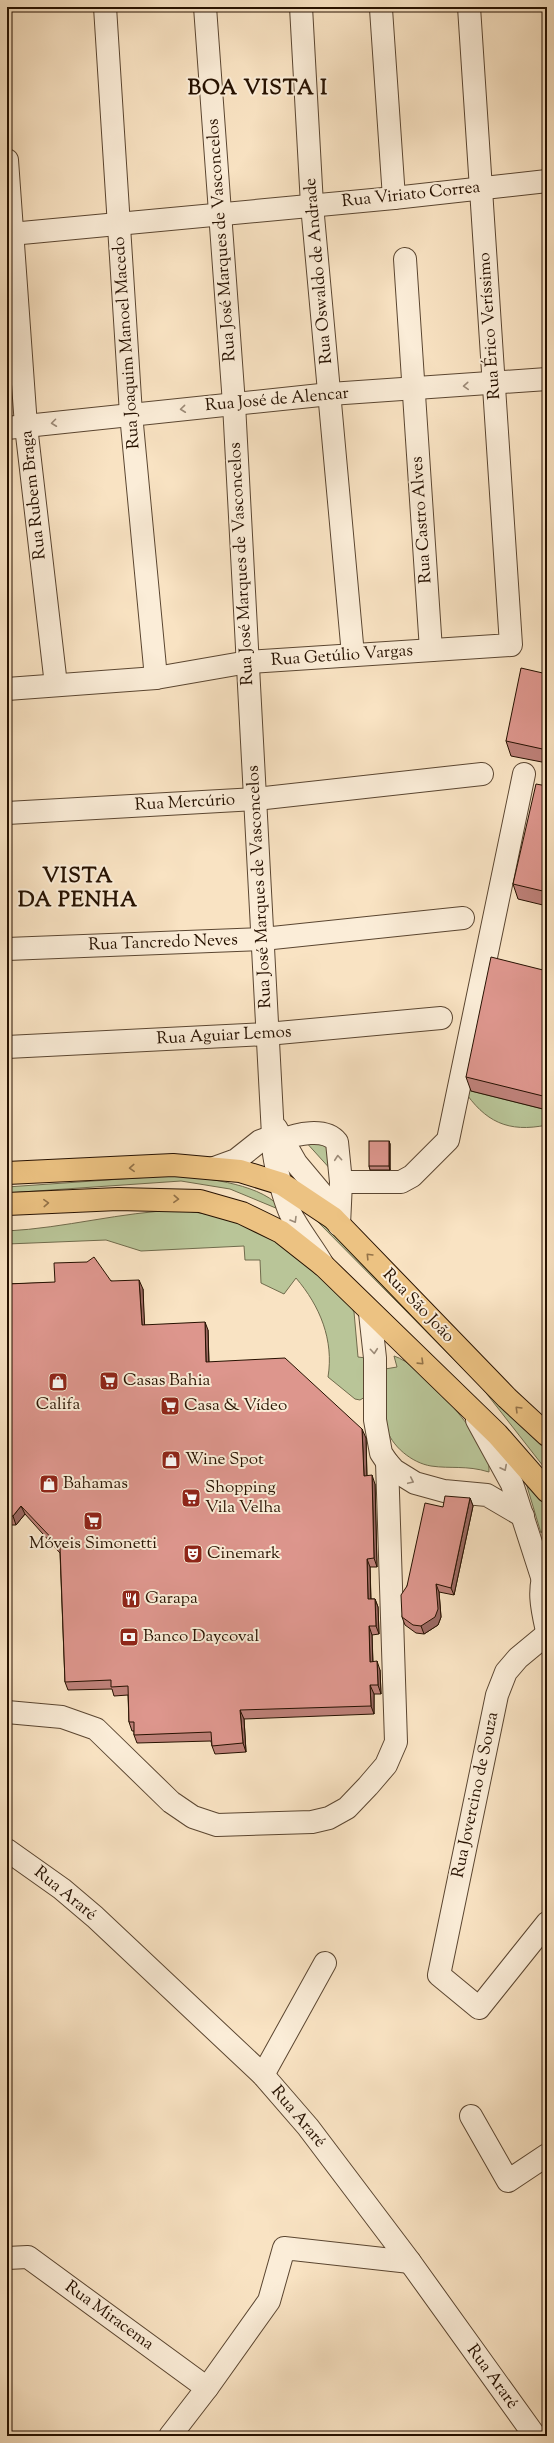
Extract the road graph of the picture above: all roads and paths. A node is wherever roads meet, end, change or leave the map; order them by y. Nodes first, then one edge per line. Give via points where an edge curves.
1 (105, 7) edge
2 (205, 7) edge
3 (301, 7) edge
4 (469, 7) edge
5 (381, 9) dead end
6 (7, 160) edge
7 (547, 181) edge
8 (481, 187) junction
9 (394, 198) junction
10 (312, 205) junction
11 (221, 214) junction
12 (118, 224) junction
13 (11, 234) junction
14 (405, 259) dead end
15 (547, 379) edge
16 (494, 384) junction
17 (414, 390) junction
18 (330, 394) junction
19 (234, 404) junction
20 (131, 414) junction
21 (17, 427) edge
22 (510, 645) joint
23 (430, 650) junction
24 (353, 655) junction
25 (248, 662) junction
26 (156, 678) junction
27 (56, 685) junction
28 (7, 689) edge
29 (482, 774) dead end
30 (524, 774) dead end
31 (256, 799) junction
32 (7, 813) edge
33 (463, 918) dead end
34 (264, 939) junction
35 (7, 949) edge
36 (441, 1018) dead end
37 (267, 1034) junction
38 (7, 1047) edge
39 (276, 1132) junction
40 (214, 1168) junction
41 (7, 1173) edge
42 (341, 1182) junction
43 (282, 1184) junction
44 (7, 1204) edge
45 (336, 1222) junction
46 (324, 1266) junction
47 (370, 1312) junction
48 (471, 1410) junction
49 (547, 1436) edge
50 (387, 1462) junction
51 (547, 1491) edge
52 (523, 1516) junction
53 (545, 1571) edge
54 (547, 1633) edge
55 (7, 1712) edge
56 (7, 1850) edge
57 (547, 1923) edge
58 (325, 1963) dead end
59 (263, 2075) junction
60 (471, 2116) dead end
61 (547, 2155) edge
62 (7, 2258) edge
63 (410, 2262) junction
64 (208, 2388) junction
65 (170, 2436) edge
66 (535, 2436) edge

1 - 12 street, Rua Joaquim Manoel Macedo
2 - 11 street, Rua José Marques de Vasconcelos
3 - 10 street, Rua Oswaldo de Andrade
4 - 8 street, Rua Érico Veríssimo
5 - 9 street
6 - 13 street, Rua Rubem Braga
7 - 8 street, Rua Viriato Correa
8 - 9 street, Rua Viriato Correa
8 - 16 street, Rua Érico Veríssimo
9 - 10 street, Rua Viriato Correa
10 - 11 street, Rua Viriato Correa
10 - 18 street, Rua Oswaldo de Andrade
11 - 12 street, Rua Viriato Correa
11 - 19 street, Rua José Marques de Vasconcelos
12 - 13 street, Rua Viriato Correa
12 - 20 street, Rua Joaquim Manoel Macedo
13 - 21 street, Rua Rubem Braga
14 - 17 street, Rua Castro Alves
15 - 16 street, Rua José de Alencar
16 -> 17 street, Rua José de Alencar
16 - 22 street, Rua Érico Veríssimo
17 - 18 street, Rua José de Alencar
17 - 23 street, Rua Castro Alves
18 - 19 street, Rua José de Alencar
18 - 24 street, Rua Oswaldo de Andrade
19 -> 20 street, Rua José de Alencar
19 - 25 street, Rua José Marques de Vasconcelos
20 -> 21 street, Rua José de Alencar
20 - 26 street, Rua Joaquim Manoel Macedo
21 - 27 street, Rua Rubem Braga
22 - 23 street, Rua Getúlio Vargas
23 - 24 street, Rua Getúlio Vargas
24 - 25 street, Rua Getúlio Vargas
25 - 26 street, Rua Getúlio Vargas
25 - 31 street, Rua José Marques de Vasconcelos
26 - 27 street, Rua Getúlio Vargas
27 - 28 street, Rua Getúlio Vargas
29 - 31 street, Rua Mercúrio
30 - 42 street via 448,1140 417,1171 401,1182
31 - 32 street, Rua Mercúrio
31 - 34 street, Rua José Marques de Vasconcelos
33 - 34 street, Rua Tancredo Neves
34 - 35 street, Rua Tancredo Neves
34 - 37 street, Rua José Marques de Vasconcelos
36 - 37 street, Rua Aguiar Lemos
37 - 38 street, Rua Aguiar Lemos
37 - 39 street, Rua José Marques de Vasconcelos
39 - 40 street via 236,1160
42 -> 39 street via 335,1139 311,1133
39 - 43 street, Rua José Marques de Vasconcelos via 275,1164
39 - 45 street, Rua José Marques de Vasconcelos via 296,1163 322,1194
40 -> 41 main road, Rua São João via 173,1165
40 - 43 main road, Rua São João via 260,1175
42 - 45 street
43 - 45 main road, Rua São João
43 -> 46 street, Rua José Marques de Vasconcelos via 293,1220 313,1246
44 -> 46 main road via 118,1199 200,1201 242,1213 281,1232
49 -> 45 main road, Rua São João
46 - 47 main road
47 -> 48 main road
47 -> 50 street via 375,1358 375,1420 381,1453
48 - 51 main road via 497,1434
48 -> 52 street via 512,1484
50 -> 52 street via 394,1470 415,1483 444,1491 487,1495
50 - 55 street via 396,1742 386,1765 347,1808 329,1818 312,1822 217,1825 193,1817 171,1802 96,1729 62,1717
52 - 53 street
53 - 54 street via 541,1604
54 - 57 street, Rua Jovercino de Souza via 506,1672 497,1695 439,1975 479,2008
56 - 59 street, Rua Araré via 56,1885 95,1918
58 - 59 street
59 - 63 street, Rua Araré via 308,2127
60 - 61 street via 508,2181
62 - 64 street, Rua Miracema via 28,2257
63 - 64 street via 284,2248 269,2301
63 - 66 street, Rua Araré
64 - 65 street

